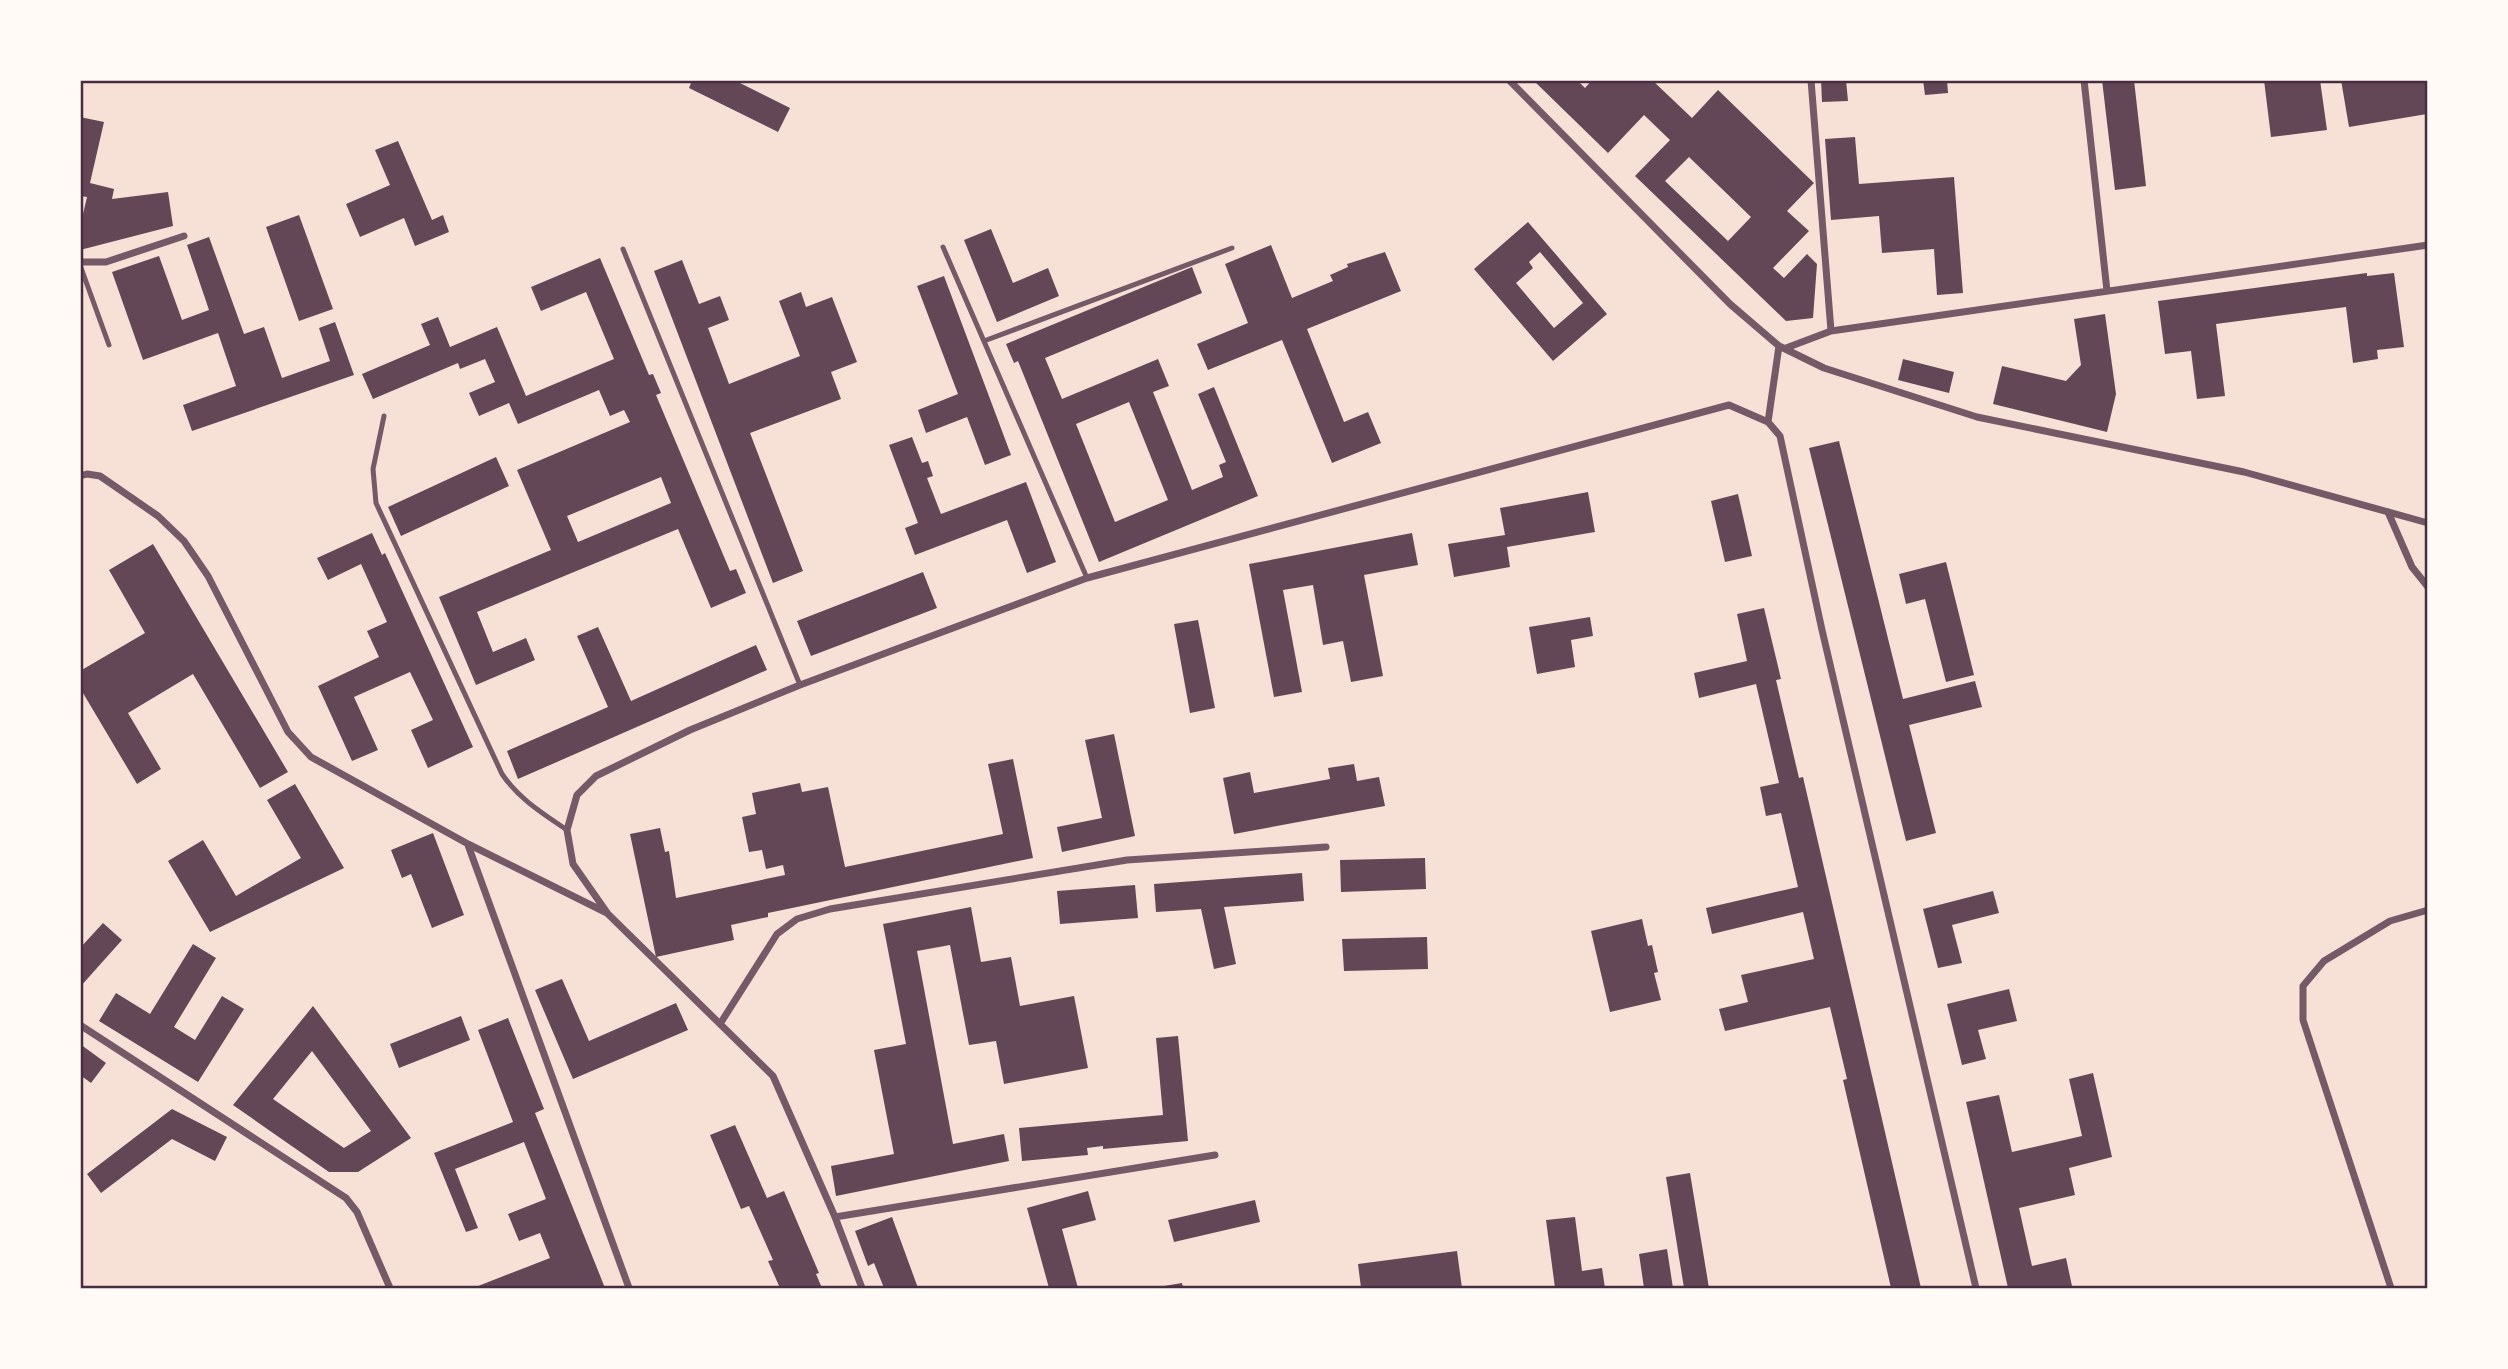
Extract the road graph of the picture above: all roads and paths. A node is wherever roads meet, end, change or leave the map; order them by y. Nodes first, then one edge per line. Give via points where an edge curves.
1 (1509, 80) edge
2 (1811, 80) edge
3 (2084, 80) edge
4 (184, 236) dead end
5 (2427, 245) edge
6 (943, 247) dead end
7 (1232, 248) dead end
8 (622, 249) dead end
9 (80, 264) edge
10 (2107, 291) junction
11 (1831, 331) junction
12 (984, 341) junction
13 (109, 345) dead end
14 (1783, 347) junction
15 (384, 416) dead end
16 (1768, 422) junction
17 (80, 476) edge
18 (2388, 512) junction
19 (2427, 523) edge
20 (1087, 578) junction
21 (2427, 587) edge
22 (800, 685) junction
23 (566, 830) junction
24 (468, 844) junction
25 (1326, 847) dead end
26 (2427, 911) edge
27 (608, 914) junction
28 (720, 1024) junction
29 (80, 1025) edge
30 (1215, 1154) dead end
31 (835, 1217) junction
32 (390, 1289) edge
33 (629, 1289) edge
34 (862, 1289) edge
35 (1976, 1289) edge
36 (2391, 1289) edge

1 - 14 street via 1730,304
2 - 11 street
3 - 10 street
4 - 9 street via 106,262
5 - 10 street
6 - 12 lane
7 - 12 lane
8 - 22 lane
9 - 13 lane
10 - 11 street
11 - 14 street
12 - 20 lane
14 - 16 street
14 - 18 street via 1824,368 1977,417 2244,472
15 - 23 lane via 373,468 376,503 502,774 525,802
16 - 20 street via 1729,405
16 - 35 street via 1780,436
17 - 24 street via 100,476 158,516 184,541 208,576 288,732 311,757
18 - 19 street
18 - 21 street via 2412,567
20 - 22 street
22 - 23 street via 690,730 596,776 577,795
23 - 27 street via 573,864
24 - 27 street
24 - 33 street
25 - 28 street via 1127,860 830,909 797,919 777,934
26 - 36 street via 2390,921 2324,961 2303,986 2303,1020
27 - 28 street
28 - 31 street via 773,1076
29 - 32 street via 346,1198 357,1212
30 - 31 street
31 - 34 street

